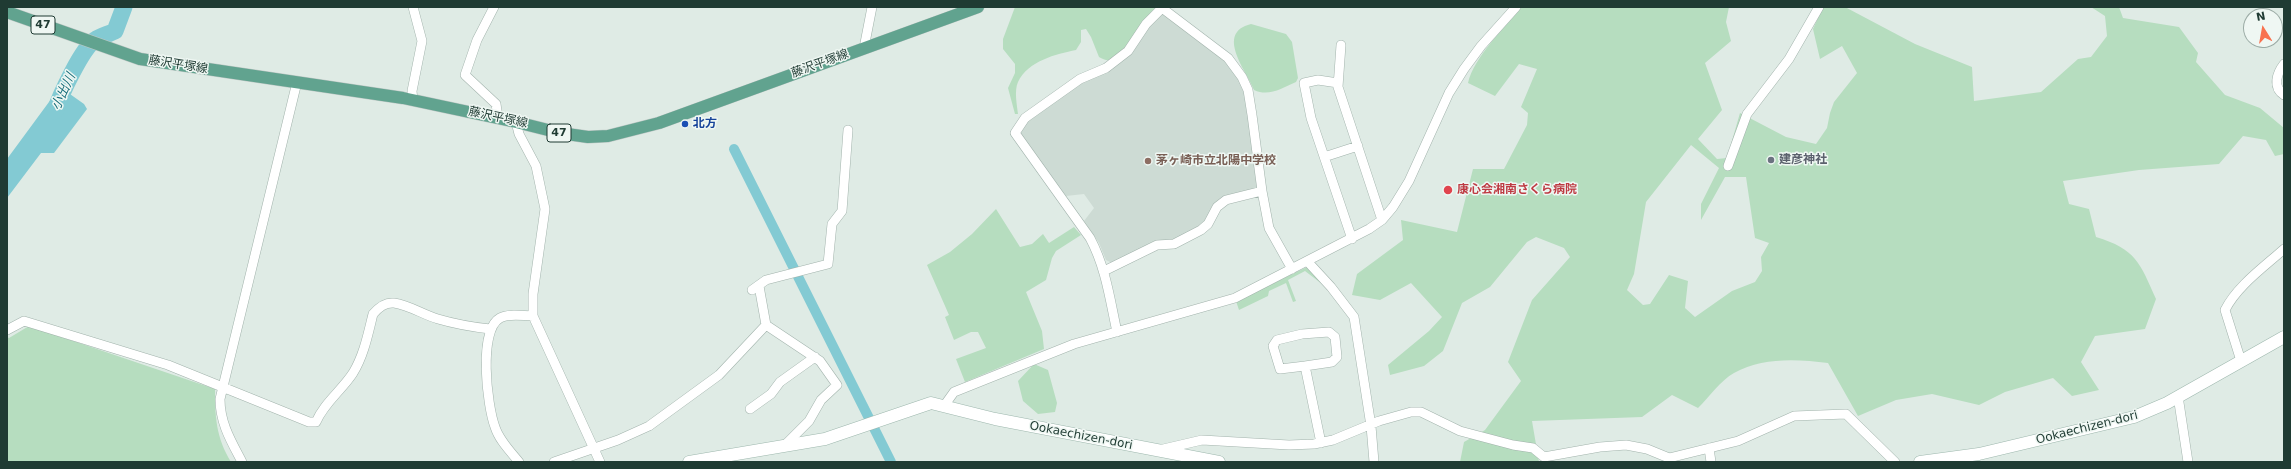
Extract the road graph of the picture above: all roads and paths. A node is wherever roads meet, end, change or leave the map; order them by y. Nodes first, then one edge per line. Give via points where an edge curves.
1 (413, 7) edge
2 (494, 7) edge
3 (872, 7) edge
4 (978, 7) edge
5 (1163, 7) edge
6 (1516, 7) edge
7 (1819, 7) edge
8 (7, 12) edge
9 (1341, 45) dead end
10 (864, 48) junction
11 (2284, 64) edge
12 (298, 82) junction
13 (1338, 83) junction
14 (2284, 95) edge
15 (413, 100) junction
16 (498, 118) junction
17 (516, 122) junction
18 (848, 130) dead end
19 (1358, 146) junction
20 (1324, 157) junction
21 (1728, 166) dead end
22 (1262, 191) junction
23 (1382, 220) junction
24 (1352, 239) junction
25 (2284, 249) edge
26 (1307, 262) junction
27 (1292, 269) junction
28 (1104, 271) junction
29 (533, 316) junction
30 (766, 325) junction
31 (490, 329) junction
32 (7, 330) edge
33 (1117, 332) junction
34 (2284, 336) edge
35 (815, 357) junction
36 (2241, 361) junction
37 (1305, 366) junction
38 (222, 386) junction
39 (2178, 396) junction
40 (944, 406) junction
41 (750, 409) dead end
42 (1371, 426) junction
43 (1321, 443) junction
44 (784, 446) junction
45 (1709, 448) junction
46 (593, 449) junction
47 (1158, 450) junction
48 (731, 459) edge
49 (1544, 460) edge
50 (242, 462) edge
51 (519, 462) edge
52 (554, 462) edge
53 (600, 462) edge
54 (689, 462) edge
55 (1219, 462) edge
56 (1374, 462) edge
57 (1710, 462) edge
58 (1895, 462) edge
59 (1920, 462) edge
60 (2188, 462) edge

1 - 15 street via 422,42 412,91
2 - 16 street via 477,40 465,74 496,104
3 - 10 street
4 - 10 main road, 藤沢平塚線 / 47
5 - 22 street via 1228,58 1242,77 1248,90
5 - 28 street via 1146,24 1128,51 1106,68 1080,79 1025,118 1015,133 1090,238
6 - 23 street via 1464,69 1449,93 1409,181
7 - 21 street via 1789,59 1747,114
8 - 12 main road, 藤沢平塚線 / 47 via 126,55 168,65
9 - 13 street
10 - 17 main road, 藤沢平塚線 / 47 via 629,132 588,137
11 - 14 street via 2277,76 2276,84
12 - 15 main road, 藤沢平塚線 / 47
12 - 38 street
13 - 19 street
13 - 20 street via 1318,80 1304,83 1311,118
15 - 16 main road, 藤沢平塚線 / 47
16 - 17 main road, 藤沢平塚線 / 47
17 - 29 street via 519,134 536,166 545,210 533,294
18 - 30 street via 842,211 832,224 828,264 766,280 755,288
19 - 20 street
19 - 23 street
20 - 24 street
22 - 27 street via 1269,228
22 - 28 street via 1226,200 1217,207 1202,230 1174,244 1156,245
23 - 24 street
24 - 26 street
25 - 36 street via 2250,280 2228,303 2225,310
26 - 27 street
26 - 42 street via 1332,287 1354,317
27 - 33 street via 1235,298
28 - 33 street
29 - 31 street via 500,318
29 - 46 street
30 - 35 street
30 - 46 street via 719,375 668,413 649,426
31 - 38 street via 464,326 394,303 385,304 373,314 361,356 352,374 320,412 316,422 309,422
31 - 51 street via 486,373 491,413 495,428 503,442
32 - 38 street via 24,321 168,365
33 - 40 street via 1051,352 954,392
34 - 36 street, Ookaechizen-dori
35 - 41 street via 780,382 771,394
35 - 44 street via 837,384 821,400 809,421
36 - 39 street, Ookaechizen-dori
37 - 37 street via 1332,362 1337,357 1335,337 1329,332 1302,334 1277,340 1273,346 1280,369
37 - 43 street
38 - 50 street via 220,412 227,435
39 - 59 street, Ookaechizen-dori via 2156,408 2121,421 1979,454
39 - 60 street
40 - 44 street, Ookaechizen-dori via 927,403 825,439
40 - 47 street, Ookaechizen-dori via 995,419
42 - 43 street
42 - 49 street via 1379,421 1411,412 1422,412 1460,431 1533,448
42 - 56 street
43 - 47 street via 1289,445 1202,440
44 - 48 street, Ookaechizen-dori
45 - 49 street via 1669,458 1648,449 1626,445 1600,447
45 - 57 street
45 - 58 street via 1738,441 1794,416 1846,414
46 - 52 street
46 - 53 street
47 - 55 street, Ookaechizen-dori
48 - 54 street, Ookaechizen-dori

